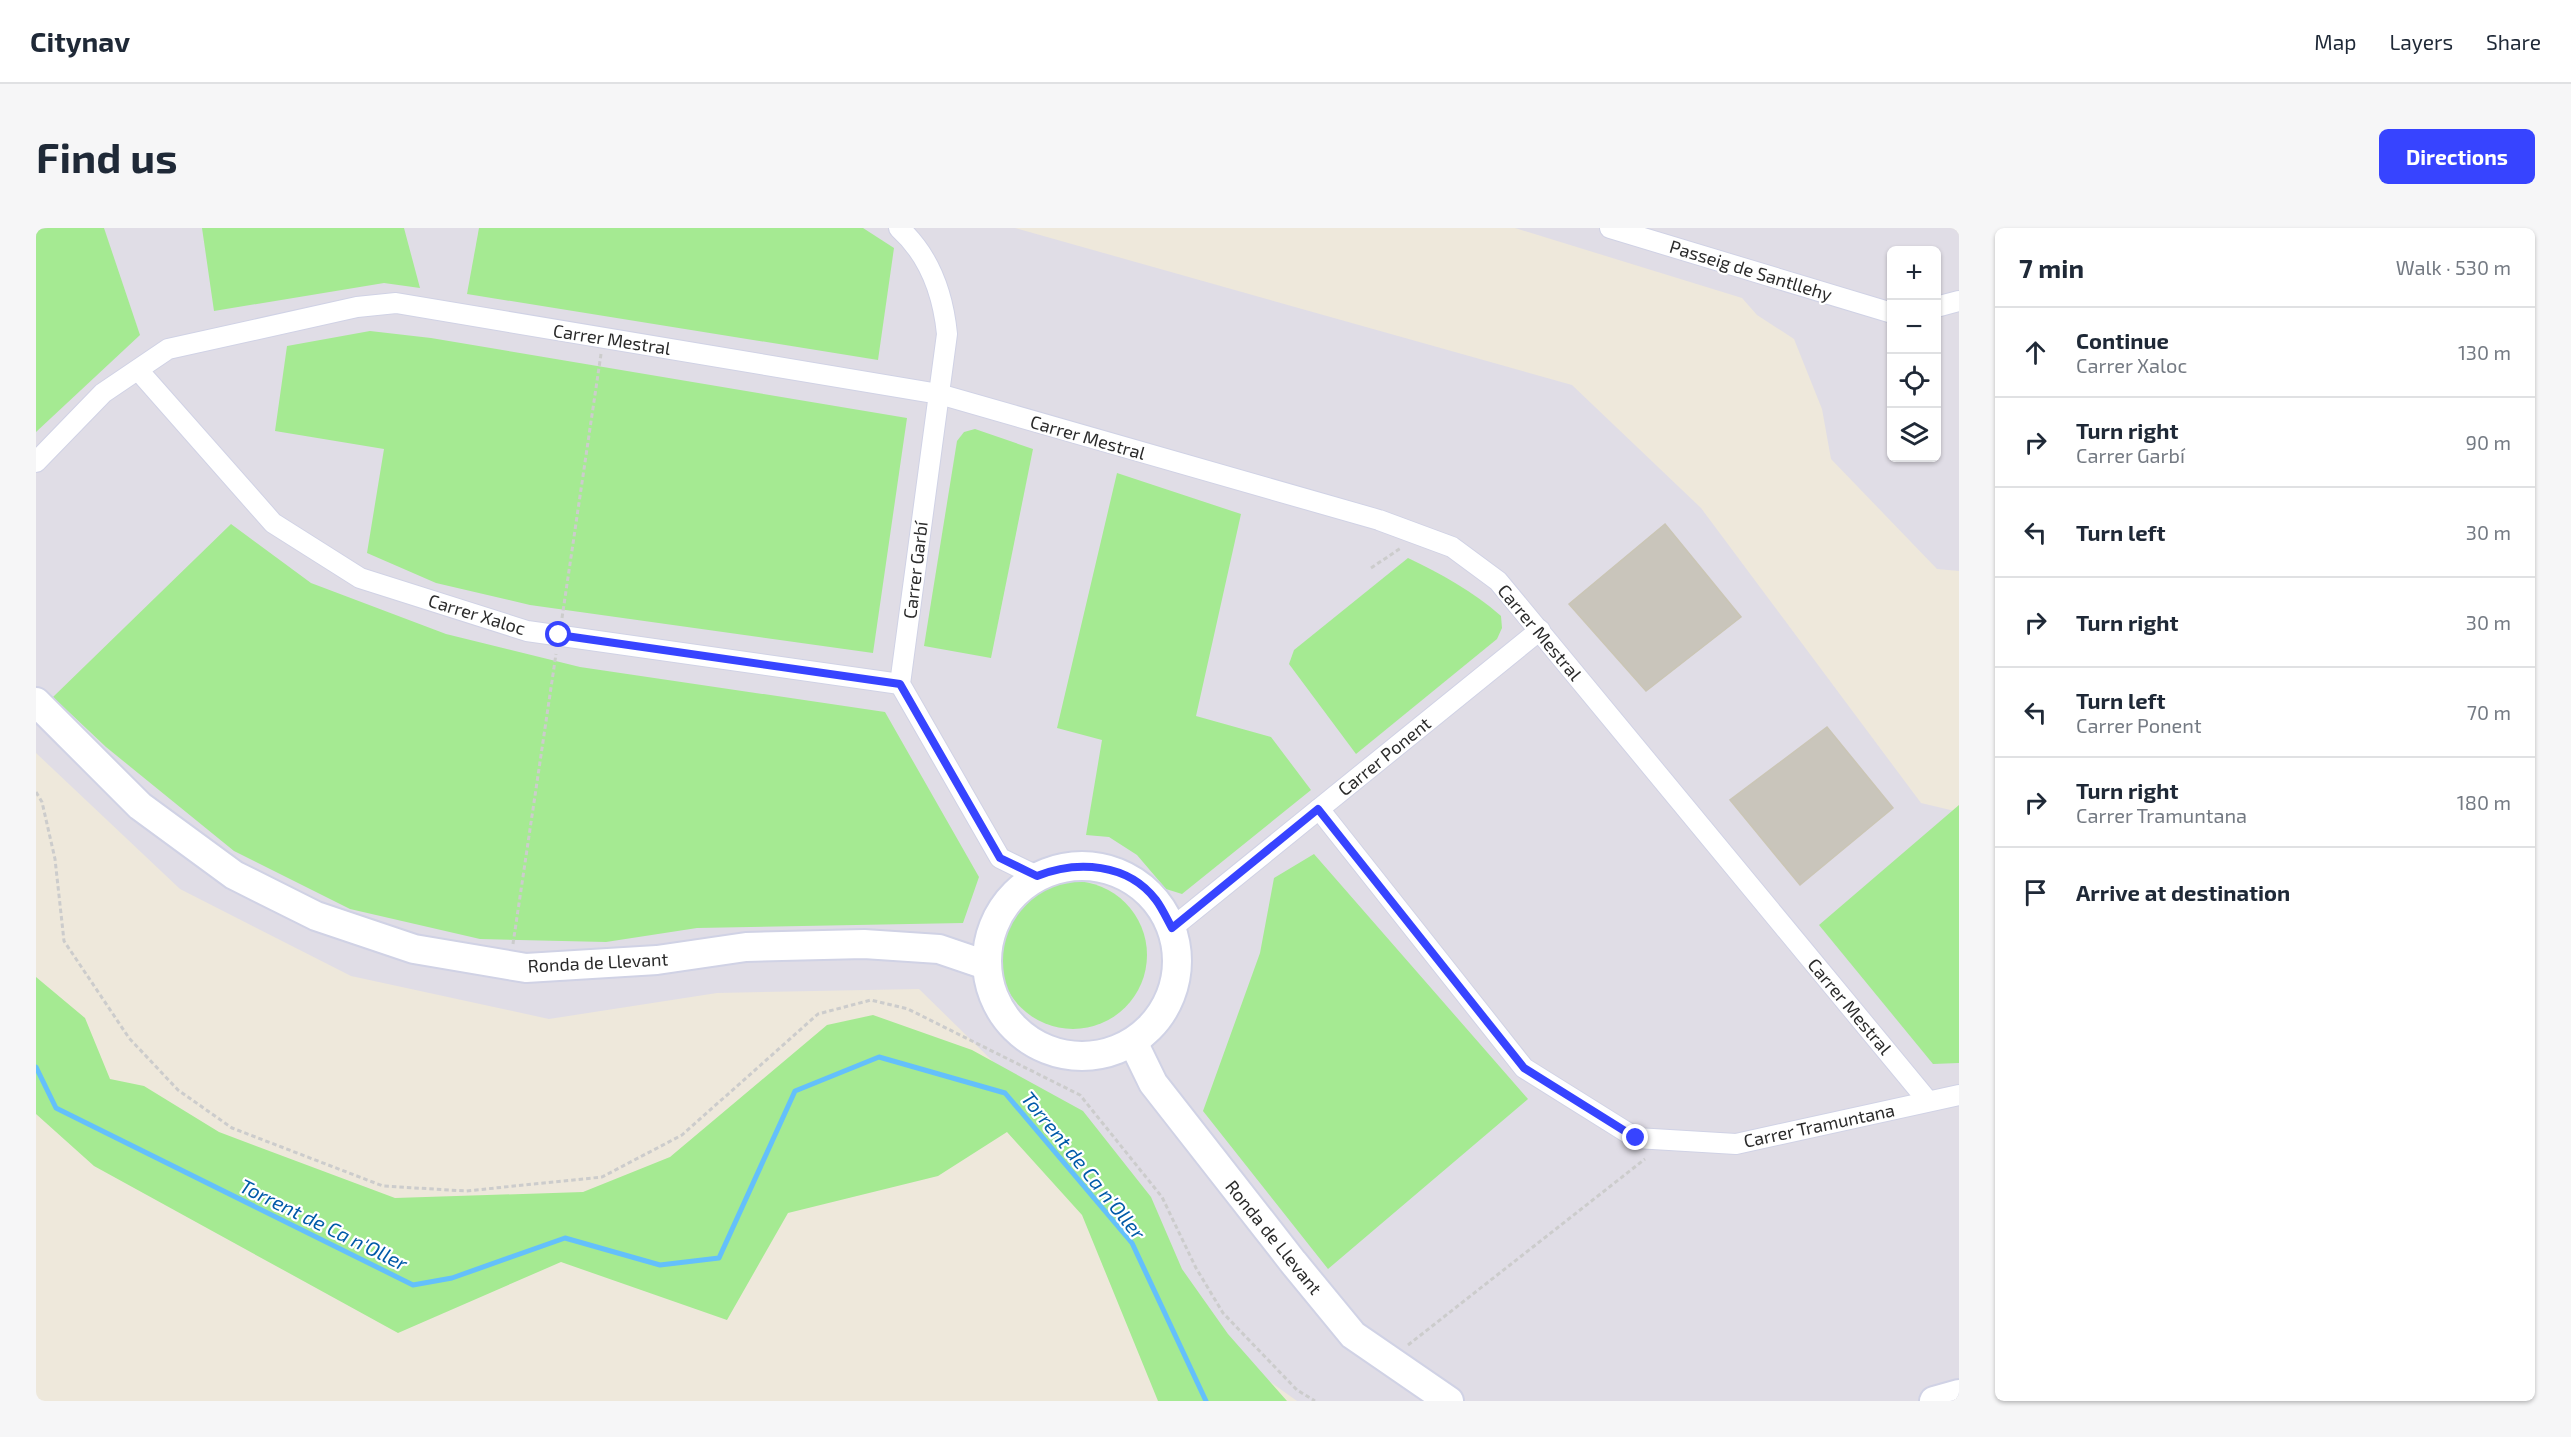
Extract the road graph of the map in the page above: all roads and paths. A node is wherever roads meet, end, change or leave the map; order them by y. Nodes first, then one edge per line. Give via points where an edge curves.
1 (899, 228) edge
2 (1610, 228) edge
3 (1959, 301) edge
4 (1941, 306) edge
5 (1887, 311) edge
6 (138, 370) junction
7 (939, 394) junction
8 (36, 462) edge
9 (1401, 548) dead end
10 (1371, 568) dead end
11 (1540, 630) junction
12 (900, 684) junction
13 (36, 702) edge
14 (36, 792) edge
15 (1318, 809) junction
16 (1037, 876) junction
17 (1172, 928) junction
18 (986, 965) junction
19 (1133, 1042) junction
20 (1959, 1095) edge
21 (1928, 1101) junction
22 (1645, 1159) dead end
23 (1406, 1346) dead end
24 (1959, 1394) edge
25 (1315, 1401) edge
26 (1449, 1401) edge
27 (1934, 1401) edge

1 - 7 street, Carrer Garbí via 931,269 945,310 947,334
2 - 5 street, Passeig de Santllehy
3 - 4 street
6 - 7 street, Carrer Mestral via 168,349 357,307 396,303
6 - 8 street, Carrer Mestral via 103,393
6 - 12 street, Carrer Xaloc via 273,523 360,578 527,631
7 - 11 street, Carrer Mestral via 1379,520 1452,547 1498,581
7 - 12 street, Carrer Garbí
9 - 10 path
11 - 15 street, Carrer Ponent
11 - 21 street, Carrer Mestral
12 - 16 street via 1000,858
13 - 18 main road, Ronda de Llevant via 140,806 234,875 316,916 414,950 526,968 657,960 746,947 864,944 939,949
14 - 25 path via 42,802 55,860 64,941 129,1038 178,1090 232,1128 383,1186 466,1191 602,1177 682,1135 818,1014 871,1000 908,1009 1080,1095 1162,1197 1223,1313 1297,1390
15 - 17 street, Carrer Ponent
15 - 21 street, Carrer Tramuntana via 1524,1068 1636,1138 1736,1144
16 - 17 main road via 1054,869 1087,865 1111,869 1140,885 1155,899
16 - 18 main road via 1011,897 990,932
17 - 19 main road via 1178,959 1172,992 1158,1020
18 - 19 main road via 991,993 1019,1034 1047,1051 1084,1057
19 - 26 main road, Ronda de Llevant via 1153,1083 1353,1335
20 - 21 street, Carrer Tramuntana
22 - 23 path
24 - 27 main road

